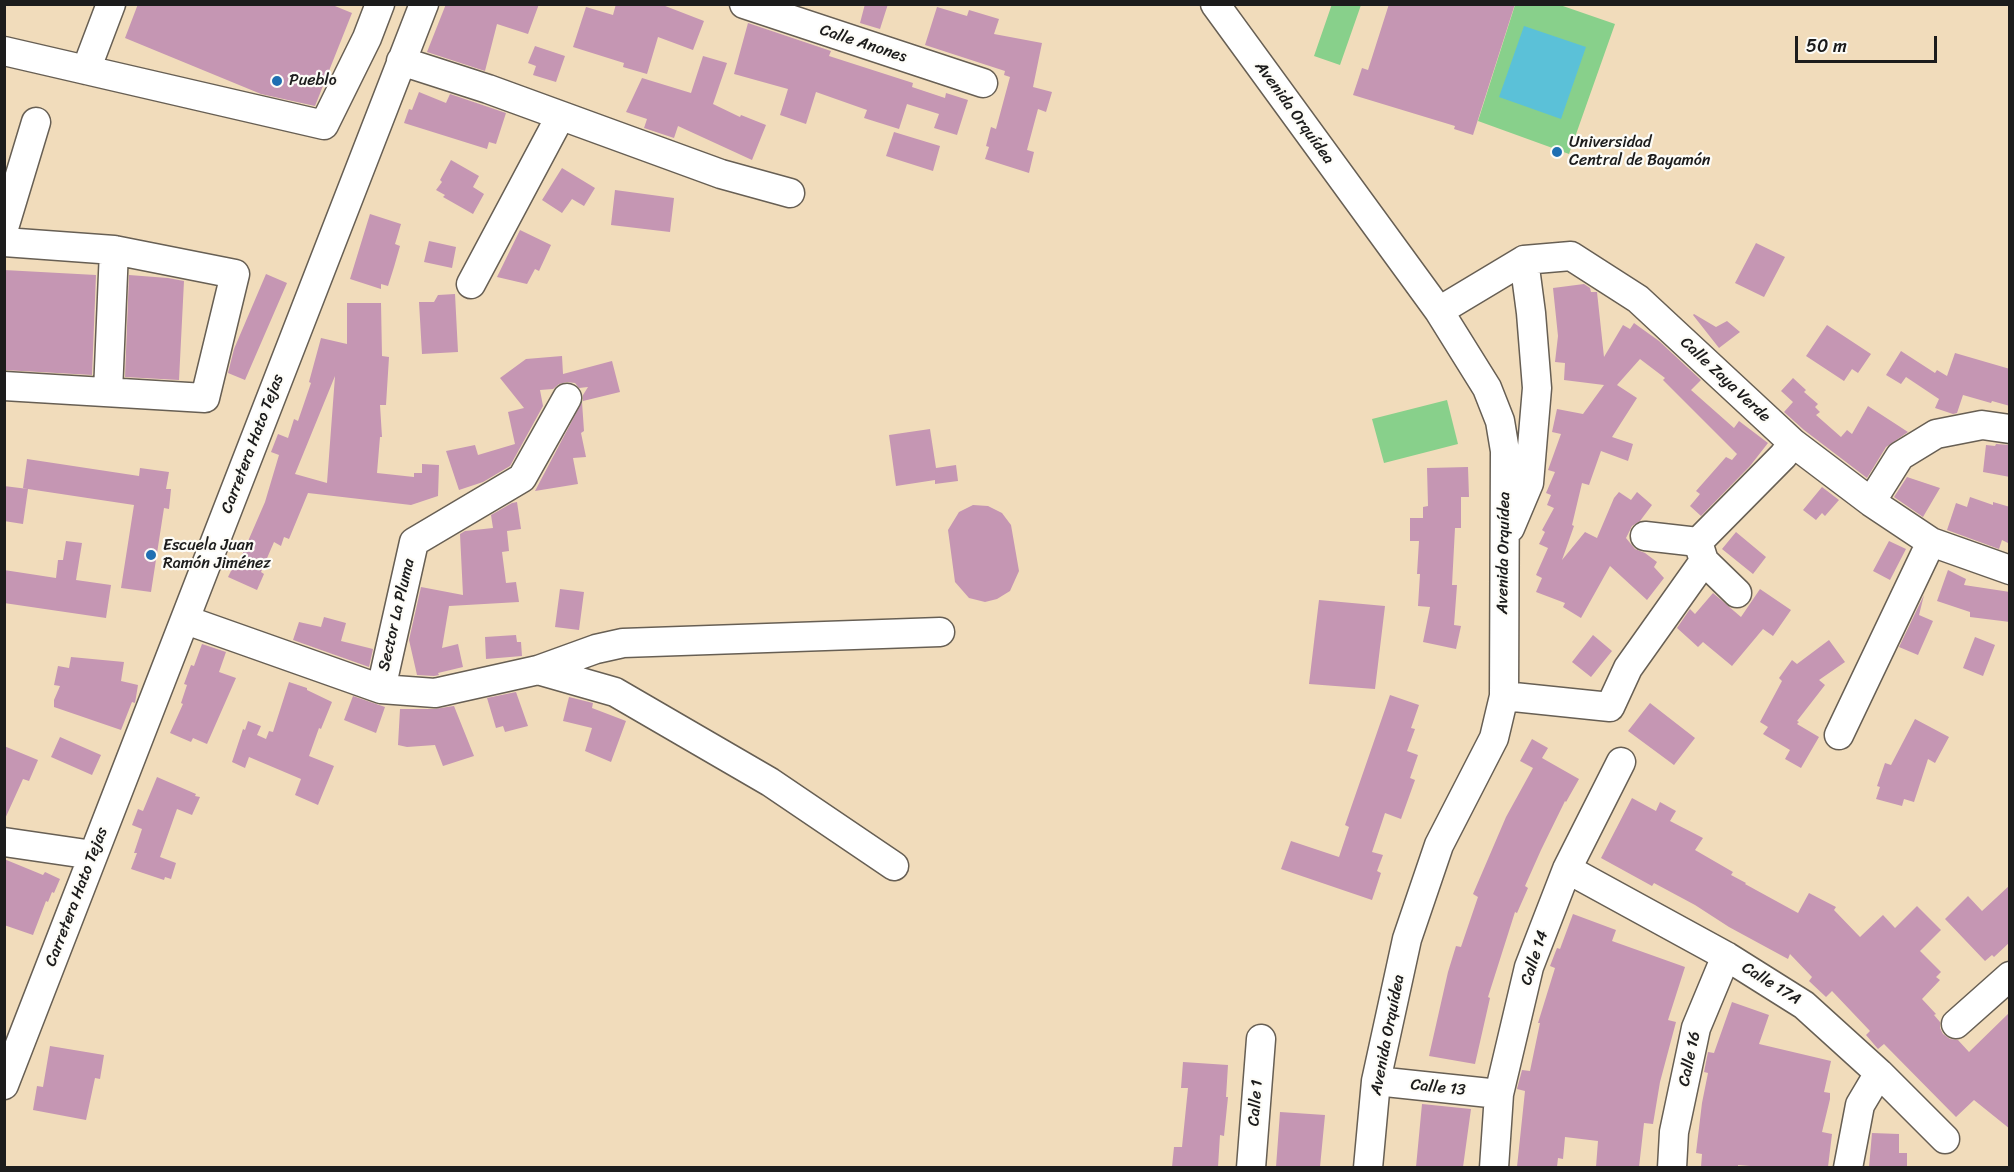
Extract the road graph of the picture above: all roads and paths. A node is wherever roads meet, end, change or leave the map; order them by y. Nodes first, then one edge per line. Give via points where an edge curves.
1 (111, 4) edge
2 (380, 4) edge
3 (424, 4) edge
4 (744, 4) edge
5 (1215, 4) edge
6 (4, 51) edge
7 (401, 61) junction
8 (86, 70) junction
9 (983, 83) dead end
10 (560, 117) junction
11 (36, 122) dead end
12 (790, 193) dead end
13 (4, 228) edge
14 (4, 242) edge
15 (114, 250) junction
16 (1524, 260) junction
17 (471, 284) dead end
18 (1438, 311) junction
19 (4, 386) edge
20 (108, 392) junction
21 (567, 398) dead end
22 (2010, 429) edge
23 (1793, 443) junction
24 (1871, 502) junction
25 (1645, 536) dead end
26 (1504, 540) junction
27 (1931, 542) junction
28 (1701, 551) junction
29 (2010, 570) edge
30 (1737, 593) dead end
31 (186, 620) junction
32 (940, 632) dead end
33 (538, 669) junction
34 (381, 689) junction
35 (1504, 696) junction
36 (1839, 735) dead end
37 (1622, 762) dead end
38 (4, 842) edge
39 (93, 855) junction
40 (894, 866) dead end
41 (1567, 869) junction
42 (1725, 956) junction
43 (2010, 976) edge
44 (1956, 1024) dead end
45 (1260, 1039) dead end
46 (1879, 1073) junction
47 (1376, 1081) junction
48 (4, 1085) edge
49 (1499, 1094) junction
50 (1945, 1139) dead end
51 (1251, 1167) edge
52 (1368, 1167) edge
53 (1494, 1167) edge
54 (1672, 1167) edge
55 (1848, 1167) edge

1 - 8 street
2 - 8 street via 324,125
3 - 7 street, Carretera Hato Tejas
4 - 9 street, Calle Anones
5 - 18 street, Avenida Orquídea
6 - 8 street
7 - 10 street
7 - 31 street, Carretera Hato Tejas
10 - 12 street via 721,174
10 - 17 street
11 - 13 street
14 - 15 street
15 - 20 street
15 - 20 street via 235,274 205,398
16 - 18 street, Calle Zaya Verde
16 - 23 street, Calle Zaya Verde via 1571,256 1638,299
16 - 26 street via 1537,388 1528,483
18 - 26 street, Avenida Orquídea via 1487,388 1500,421 1505,451
19 - 20 street
21 - 34 street, Sector La Pluma via 522,478 414,542
22 - 24 street via 1982,425 1936,434 1900,456
23 - 24 street, Calle Zaya Verde
23 - 28 street
24 - 27 street, Calle Zaya Verde
25 - 28 street
26 - 35 street, Avenida Orquídea
27 - 29 street, Calle Zaya Verde
27 - 36 street
28 - 30 street
28 - 35 street via 1628,668 1610,706
31 - 34 street, Sector La Pluma
31 - 39 street, Carretera Hato Tejas
32 - 33 street, Sector La Pluma via 623,644
33 - 34 street, Sector La Pluma via 435,693
33 - 40 street via 615,692 770,782
35 - 47 street, Avenida Orquídea via 1494,738 1439,845 1407,939
37 - 41 street, Calle 14
38 - 39 street
39 - 48 street, Carretera Hato Tejas
41 - 42 street, Calle 17A
41 - 49 street, Calle 14 via 1529,968
42 - 46 street, Calle 17A via 1804,1005
42 - 54 street, Calle 16 via 1696,1028 1674,1132
43 - 44 street
45 - 51 street, Calle 1
46 - 50 street, Calle 17A
46 - 55 street via 1860,1105
47 - 49 street, Calle 13
47 - 52 street, Avenida Orquídea
49 - 53 street, Calle 14

